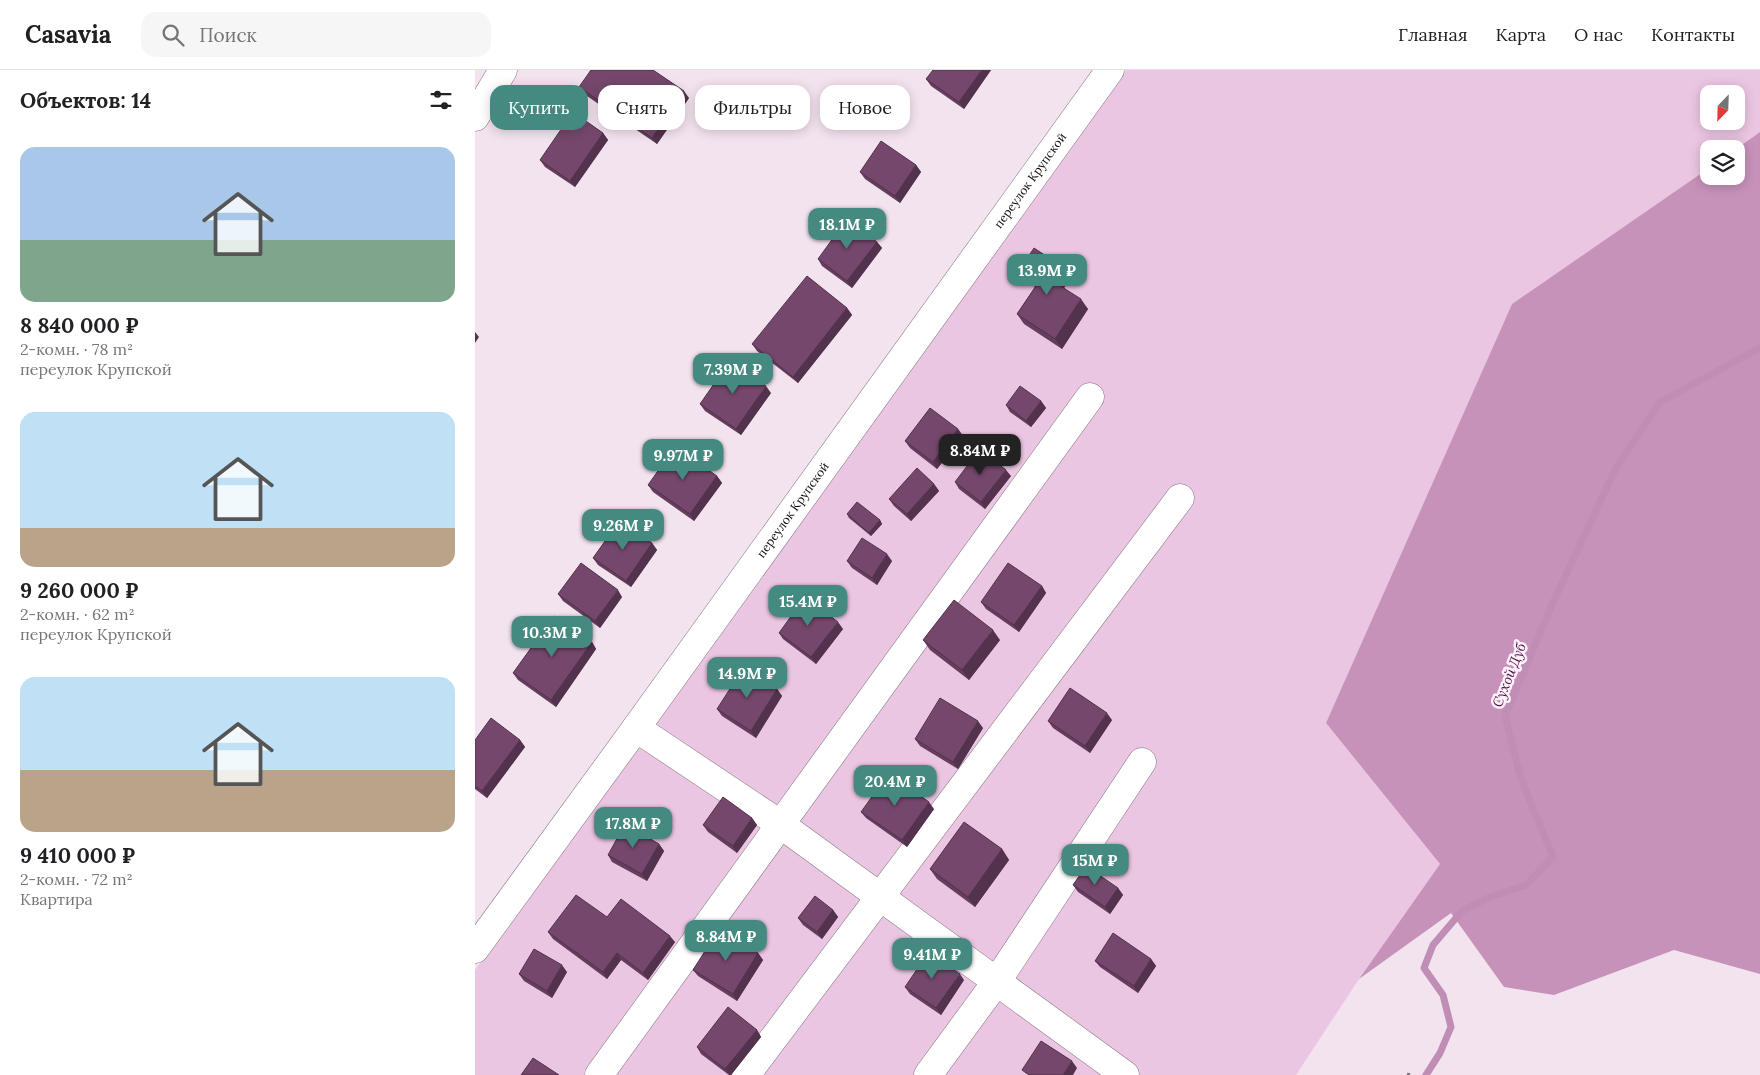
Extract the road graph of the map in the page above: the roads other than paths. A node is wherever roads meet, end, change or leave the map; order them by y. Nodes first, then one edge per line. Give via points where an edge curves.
1 (503, 70) edge
2 (1110, 70) edge
3 (475, 117) edge
4 (1090, 397) dead end
5 (1181, 498) dead end
6 (637, 728) junction
7 (1142, 762) dead end
8 (780, 824) junction
9 (880, 895) junction
10 (475, 949) edge
11 (997, 981) junction
12 (1109, 1070) edge
13 (599, 1075) edge
14 (746, 1075) edge
15 (928, 1075) edge

1 - 3 street
2 - 6 street, переулок Крупской
4 - 8 street
5 - 9 street
6 - 8 street
6 - 10 street, переулок Крупской
7 - 11 street
8 - 9 street
8 - 13 street
9 - 11 street
9 - 14 street
11 - 12 street
11 - 15 street

